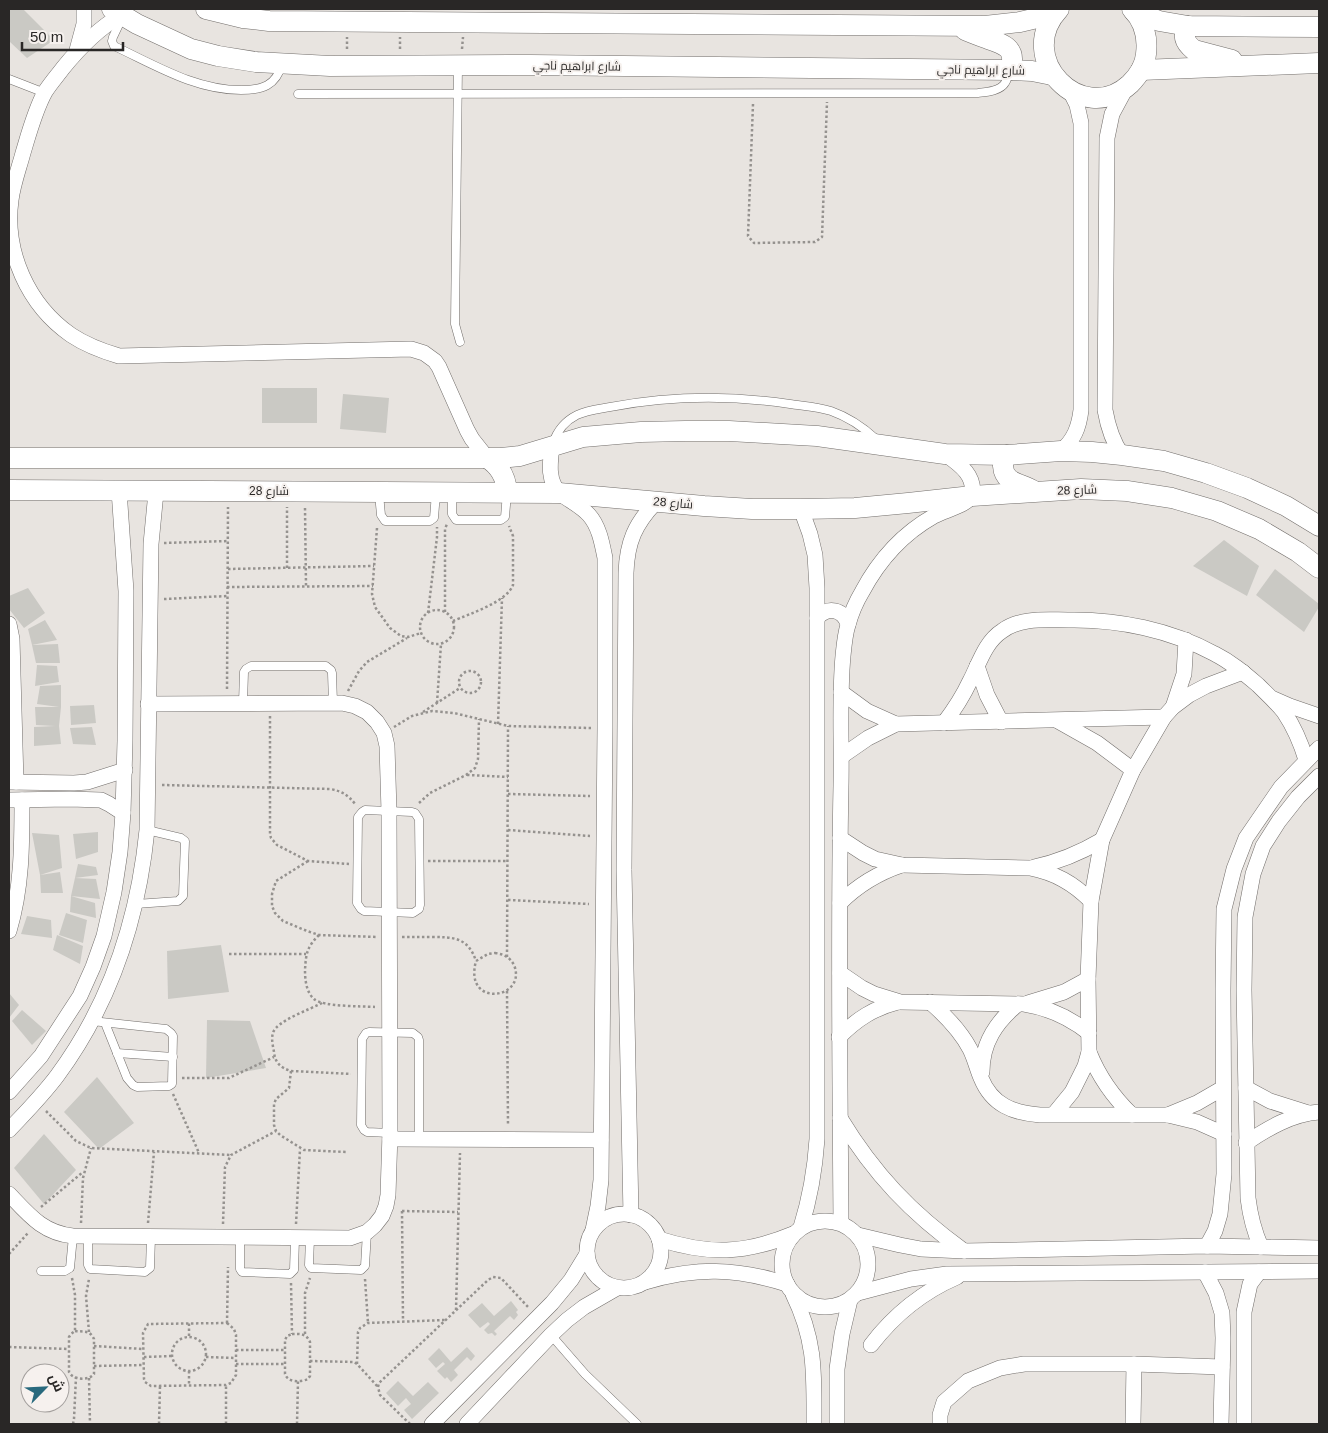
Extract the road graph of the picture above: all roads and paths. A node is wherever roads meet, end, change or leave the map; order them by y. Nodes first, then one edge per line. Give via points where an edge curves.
1 (84, 9) edge
2 (206, 9) edge
3 (1133, 10) edge
4 (1056, 11) edge
5 (119, 13) edge
6 (348, 23) junction
7 (401, 23) junction
8 (463, 23) junction
9 (950, 26) junction
10 (1188, 26) junction
11 (1319, 27) edge
12 (76, 52) junction
13 (1319, 62) edge
14 (282, 63) junction
15 (1252, 65) junction
16 (347, 66) junction
17 (400, 66) junction
18 (460, 66) junction
19 (1010, 70) junction
20 (1141, 70) junction
21 (1052, 75) junction
22 (9, 79) edge
23 (1126, 88) junction
24 (1070, 91) junction
25 (45, 93) junction
26 (458, 93) junction
27 (753, 93) junction
28 (828, 93) junction
29 (298, 94) dead end
30 (14, 169) edge
31 (1081, 186) junction
32 (1107, 186) junction
33 (11, 250) edge
34 (460, 342) dead end
35 (1080, 386) junction
36 (1105, 386) junction
37 (881, 444) junction
38 (552, 447) junction
39 (1062, 451) junction
40 (945, 454) junction
41 (1122, 454) junction
42 (1007, 455) junction
43 (9, 458) edge
44 (487, 458) junction
45 (9, 490) edge
46 (119, 490) junction
47 (228, 491) junction
48 (296, 491) junction
49 (156, 492) junction
50 (379, 492) junction
51 (444, 492) junction
52 (507, 492) junction
53 (1036, 492) junction
54 (559, 493) junction
55 (972, 496) junction
56 (656, 502) junction
57 (801, 510) junction
58 (453, 516) junction
59 (383, 519) junction
60 (433, 519) junction
61 (503, 520) junction
62 (1319, 526) edge
63 (228, 541) junction
64 (151, 544) junction
65 (374, 566) junction
66 (287, 568) junction
67 (306, 568) junction
68 (1319, 568) edge
69 (228, 569) junction
70 (606, 573) junction
71 (626, 573) junction
72 (228, 586) junction
73 (306, 586) junction
74 (373, 586) junction
75 (126, 591) junction
76 (150, 596) junction
77 (227, 596) junction
78 (502, 598) junction
79 (445, 612) junction
80 (428, 613) junction
81 (817, 618) junction
82 (453, 621) junction
83 (9, 624) edge
84 (848, 624) junction
85 (422, 633) junction
86 (408, 637) junction
87 (1186, 640) junction
88 (441, 644) junction
89 (978, 666) junction
90 (1243, 672) junction
91 (460, 688) junction
92 (841, 692) junction
93 (1272, 698) junction
94 (226, 703) junction
95 (243, 703) junction
96 (270, 703) junction
97 (337, 703) junction
98 (437, 703) junction
99 (148, 704) junction
100 (1169, 712) junction
101 (422, 713) junction
102 (1319, 716) edge
103 (479, 719) junction
104 (1056, 720) junction
105 (1001, 722) junction
106 (944, 723) junction
107 (498, 724) junction
108 (896, 724) junction
109 (508, 726) junction
110 (605, 728) junction
111 (384, 733) junction
112 (1319, 748) edge
113 (842, 756) junction
114 (1306, 760) junction
115 (125, 770) junction
116 (1133, 770) junction
117 (466, 775) junction
118 (1319, 776) edge
119 (508, 777) junction
120 (12, 782) edge
121 (147, 785) junction
122 (270, 788) junction
123 (508, 794) junction
124 (604, 797) junction
125 (16, 800) edge
126 (389, 811) junction
127 (362, 812) junction
128 (412, 812) junction
129 (123, 813) junction
130 (147, 830) junction
131 (508, 830) junction
132 (604, 837) junction
133 (840, 838) junction
134 (1102, 840) junction
135 (419, 860) junction
136 (308, 861) junction
137 (508, 861) junction
138 (358, 865) junction
139 (902, 865) junction
140 (1030, 868) junction
141 (603, 870) junction
142 (624, 870) junction
143 (508, 900) junction
144 (1091, 900) junction
145 (840, 903) junction
146 (136, 904) junction
147 (603, 905) junction
148 (389, 911) junction
149 (9, 932) edge
150 (319, 935) junction
151 (389, 937) junction
152 (229, 954) dead end
153 (306, 954) junction
154 (507, 957) junction
155 (476, 961) junction
156 (840, 973) junction
157 (1088, 979) junction
158 (1223, 990) junction
159 (1244, 990) junction
160 (507, 991) junction
161 (900, 1002) junction
162 (930, 1002) junction
163 (322, 1003) junction
164 (1021, 1004) junction
165 (390, 1008) junction
166 (98, 1022) junction
167 (390, 1032) junction
168 (1089, 1033) junction
169 (839, 1037) junction
170 (1089, 1052) junction
171 (117, 1053) junction
172 (173, 1057) junction
173 (274, 1057) junction
174 (291, 1071) junction
175 (362, 1075) junction
176 (173, 1078) junction
177 (982, 1079) junction
178 (169, 1086) junction
179 (1223, 1088) junction
180 (1246, 1088) junction
181 (9, 1092) edge
182 (36, 1102) junction
183 (1314, 1113) edge
184 (1054, 1114) junction
185 (1132, 1115) junction
186 (1168, 1115) junction
187 (840, 1118) junction
188 (9, 1130) edge
189 (276, 1131) junction
190 (1224, 1134) junction
191 (390, 1136) junction
192 (419, 1139) junction
193 (460, 1139) junction
194 (508, 1139) junction
195 (601, 1140) junction
196 (1246, 1143) junction
197 (91, 1148) junction
198 (300, 1149) junction
199 (154, 1152) junction
200 (346, 1152) dead end
201 (199, 1154) junction
202 (231, 1155) junction
203 (84, 1171) junction
204 (9, 1194) edge
205 (1222, 1197) junction
206 (1248, 1198) junction
207 (458, 1212) junction
208 (631, 1215) junction
209 (33, 1218) junction
210 (841, 1223) junction
211 (593, 1230) junction
212 (797, 1231) junction
213 (367, 1232) junction
214 (858, 1235) junction
215 (81, 1236) junction
216 (149, 1237) junction
217 (222, 1237) junction
218 (240, 1237) junction
219 (295, 1238) junction
220 (310, 1238) junction
221 (659, 1239) junction
222 (1207, 1246) junction
223 (1261, 1247) junction
224 (1319, 1248) edge
225 (964, 1251) junction
226 (9, 1254) edge
227 (587, 1254) junction
228 (228, 1266) dead end
229 (70, 1268) junction
230 (92, 1270) junction
231 (314, 1270) junction
232 (361, 1270) junction
233 (41, 1271) dead end
234 (1319, 1271) edge
235 (1205, 1272) junction
236 (1259, 1272) junction
237 (290, 1274) junction
238 (965, 1274) junction
239 (645, 1282) junction
240 (617, 1288) junction
241 (790, 1288) junction
242 (854, 1296) junction
243 (456, 1310) junction
244 (538, 1318) junction
245 (446, 1320) junction
246 (403, 1321) junction
247 (368, 1322) junction
248 (227, 1323) junction
249 (189, 1324) junction
250 (75, 1331) junction
251 (89, 1332) junction
252 (292, 1334) junction
253 (305, 1334) junction
254 (189, 1336) junction
255 (551, 1336) junction
256 (1223, 1338) junction
257 (1244, 1338) junction
258 (871, 1345) dead end
259 (94, 1346) junction
260 (9, 1348) edge
261 (69, 1349) junction
262 (143, 1349) junction
263 (236, 1350) junction
264 (285, 1350) junction
265 (172, 1356) junction
266 (144, 1357) junction
267 (206, 1357) junction
268 (236, 1358) junction
269 (310, 1361) junction
270 (236, 1364) junction
271 (285, 1364) junction
272 (357, 1364) junction
273 (1134, 1364) junction
274 (144, 1365) junction
275 (94, 1366) junction
276 (1222, 1367) junction
277 (189, 1371) junction
278 (76, 1378) junction
279 (89, 1378) junction
280 (298, 1381) junction
281 (189, 1385) junction
282 (226, 1385) junction
283 (160, 1386) junction
284 (378, 1386) junction
285 (73, 1424) edge
286 (90, 1424) edge
287 (159, 1424) edge
288 (226, 1424) edge
289 (297, 1424) edge
290 (410, 1424) edge
291 (432, 1424) edge
292 (467, 1424) edge
293 (637, 1424) edge
294 (814, 1424) edge
295 (837, 1424) edge
296 (940, 1424) edge
297 (1133, 1424) edge
298 (1221, 1424) edge
299 (1244, 1424) edge

1 - 12 street via 84,24
2 - 6 street via 269,21
3 - 10 street via 1159,21
3 - 20 street via 1146,33 1146,58
4 - 9 street via 1003,24
4 - 21 street via 1044,37 1046,63
5 - 12 street
5 - 14 street, شارع ابراهيم ناجي via 191,50 256,62
5 - 14 lane via 112,40 114,46 205,86 232,90 260,89 277,76
6 - 7 street
6 - 16 path
7 - 8 street
7 - 17 path
8 - 9 street
8 - 18 path
9 - 19 street via 1006,46 1012,54
10 - 11 street
10 - 15 street via 1184,36 1194,50
12 - 25 street
13 - 15 street
14 - 16 street, شارع ابراهيم ناجي
15 - 20 street
16 - 17 street, شارع ابراهيم ناجي
17 - 18 street, شارع ابراهيم ناجي
18 - 19 street, شارع ابراهيم ناجي
18 - 26 lane
19 - 21 street, شارع ابراهيم ناجي
19 - 28 lane via 1005,83 989,92
20 - 23 street
21 - 24 street
22 - 25 lane
23 - 24 street via 1098,97
23 - 32 street via 1109,126
24 - 31 street via 1081,123
25 - 30 street
26 - 27 lane
26 - 29 lane
26 - 34 lane via 455,324
27 - 28 lane
27 - 28 path via 748,236 754,243 815,242 822,237
30 - 33 street via 10,200
31 - 32 street
31 - 35 street
32 - 36 street
33 - 44 street via 30,290 57,324 86,344 119,356 411,349 424,353 439,367 467,430
35 - 36 street
35 - 39 street via 1078,428
36 - 41 street via 1107,422
37 - 38 street via 774,432 685,430 597,435
37 - 38 lane via 857,424 830,411 776,402 697,398 641,402 585,412 564,424
37 - 40 street
38 - 44 street via 520,456
38 - 54 street via 550,470
39 - 41 street
39 - 42 street
40 - 42 street
40 - 55 street via 966,470 972,483
41 - 62 street via 1206,472 1286,506
42 - 53 street via 1003,466 1006,476
43 - 44 street
44 - 52 street via 504,476
45 - 46 street, شارع 28
46 - 49 street, شارع 28
46 - 75 street
47 - 48 street, شارع 28
47 - 49 street, شارع 28
47 - 63 path
48 - 50 street, شارع 28
48 - 66 path
48 - 67 path
49 - 64 street
50 - 51 street, شارع 28
50 - 59 lane
51 - 52 street, شارع 28
51 - 58 lane
51 - 60 lane
52 - 54 street, شارع 28
52 - 61 lane
53 - 55 street, شارع 28
53 - 68 street, شارع 28 via 1090,489 1172,498 1216,511 1259,529
54 - 56 street, شارع 28
54 - 70 street via 590,516 602,543
55 - 57 street, شارع 28
55 - 84 street via 896,543 861,593
56 - 57 street, شارع 28
56 - 71 street via 636,527 630,542
57 - 81 street via 815,555
58 - 61 lane via 456,520
58 - 79 path via 446,529
59 - 60 lane
59 - 65 path via 376,533
60 - 80 path via 438,532
61 - 78 path via 513,536 513,585
63 - 64 path
63 - 69 path
64 - 76 street
65 - 67 path
65 - 74 path
66 - 67 path
66 - 69 path
67 - 73 path
69 - 72 path
70 - 71 street
70 - 110 street
71 - 142 street
72 - 73 path
72 - 77 path
73 - 74 path
74 - 86 path via 373,601 378,613 396,633
75 - 76 street
75 - 115 street
76 - 77 path
76 - 99 street
77 - 94 path
78 - 82 path
78 - 107 path
79 - 80 path via 434,610
79 - 82 path
80 - 85 path via 421,622
81 - 84 street via 825,611 835,610
81 - 212 street via 817,1139 812,1187
82 - 88 path via 450,638
83 - 120 street via 12,639
84 - 92 street
85 - 86 path
85 - 88 path via 429,642
86 - 97 path via 363,666
87 - 89 street via 1115,623 1079,620 1021,622 1002,631 987,646
87 - 90 street
87 - 100 street via 1184,674
88 - 98 path
89 - 105 street via 987,695
89 - 106 street
90 - 93 street
90 - 100 street via 1206,686
91 - 91 path via 467,693 475,692 480,686 480,678 471,671 463,673 459,680
91 - 98 path
92 - 108 street via 867,711
92 - 113 street
93 - 102 street
93 - 114 street via 1293,727
94 - 95 street
94 - 99 street
95 - 96 street
95 - 97 lane via 244,672 248,667 326,666 332,673
96 - 97 street
96 - 122 path
97 - 111 street via 356,706 367,712
98 - 101 path
99 - 121 street
100 - 104 street
100 - 116 street
101 - 103 path via 442,712
101 - 111 path
103 - 107 path
103 - 117 path via 477,764
104 - 105 street
104 - 116 street via 1097,743
105 - 106 street
106 - 108 street
107 - 109 path
108 - 113 street
109 - 110 path
109 - 119 path
110 - 124 street
111 - 126 street via 388,746
112 - 114 street
113 - 133 street
114 - 158 street via 1262,813 1246,838 1234,869 1224,909
115 - 120 street via 87,782
115 - 129 street
116 - 134 street
117 - 119 path
117 - 128 path via 430,793
118 - 159 street via 1279,821 1263,846 1253,874 1245,917
119 - 123 path
121 - 122 path
121 - 130 street
122 - 127 path via 337,790 348,795
122 - 136 path via 271,838 277,845
123 - 124 path
123 - 131 path
124 - 132 street
125 - 129 street via 100,800
125 - 149 street via 22,852 20,885
126 - 127 lane
126 - 128 lane
126 - 148 street
127 - 138 lane via 358,817
128 - 135 lane via 419,819
129 - 181 street via 114,892 93,968 80,996 41,1056
130 - 146 street
130 - 146 lane via 185,841 183,896 178,901
131 - 132 path
131 - 137 path
132 - 141 street
133 - 139 street via 875,859
133 - 145 street
134 - 140 street via 1075,855
134 - 144 street
135 - 137 path
135 - 148 lane via 419,909 413,912
136 - 138 path
136 - 150 path via 276,882 272,906 283,921
137 - 143 path
138 - 148 lane via 358,906 364,911
139 - 140 street
139 - 145 street via 862,884
140 - 144 street via 1063,879
141 - 142 street
141 - 147 street
142 - 208 street
143 - 147 path
143 - 154 path
144 - 157 street
145 - 156 street
146 - 166 street
147 - 195 street
148 - 151 street
150 - 151 path
150 - 153 path
151 - 155 path via 455,938 469,946
151 - 165 street
152 - 153 path
153 - 163 path via 306,985 313,999
154 - 155 path via 495,953
154 - 160 path via 516,974
155 - 160 path via 474,980 482,990 494,995
156 - 161 street via 862,988
156 - 169 street
157 - 164 street via 1064,992
157 - 168 street
158 - 159 street
158 - 179 street
159 - 180 street
160 - 194 path
161 - 162 street
161 - 169 street via 866,1014
162 - 164 street
162 - 177 street via 962,1036
163 - 165 path
163 - 173 path via 278,1025 272,1034
164 - 168 street via 1052,1010
164 - 177 street via 1007,1013 990,1036 983,1057
165 - 167 street
166 - 171 lane
166 - 172 lane via 166,1029 173,1036
166 - 182 street
167 - 175 lane via 369,1032 363,1036
167 - 191 street
167 - 192 lane via 413,1033 419,1040
168 - 170 street
169 - 187 street
170 - 184 street via 1072,1092
170 - 185 street via 1110,1093
171 - 172 lane
171 - 178 lane via 133,1085
172 - 176 lane
173 - 174 path via 283,1068
173 - 176 path via 229,1078
174 - 175 path
174 - 189 path via 289,1088 274,1104
175 - 191 lane via 362,1128
176 - 178 lane
177 - 184 street via 989,1092 1011,1110 1025,1114
178 - 201 path
179 - 186 street
179 - 190 street
180 - 183 street via 1270,1101
180 - 196 street
182 - 188 street
182 - 197 path via 76,1141
183 - 196 street via 1269,1128
184 - 185 street
185 - 186 street
186 - 190 street
187 - 210 street
187 - 225 street via 869,1162 892,1189 922,1220
189 - 198 path
189 - 202 path
190 - 205 street
191 - 192 street
191 - 213 street via 386,1206 382,1216
192 - 193 street
193 - 194 street
193 - 207 path
194 - 195 street
195 - 211 street via 600,1193
196 - 206 street
197 - 199 path
197 - 203 path
198 - 200 path
198 - 219 path
199 - 201 path
199 - 216 path
201 - 202 path
202 - 217 path via 225,1167
203 - 209 path
203 - 215 path
204 - 209 street
205 - 206 street
205 - 222 street via 1215,1231
206 - 223 street
207 - 243 path
207 - 246 path via 402,1210
208 - 211 street via 610,1217
208 - 221 street via 648,1223
209 - 215 street via 53,1232
209 - 226 path via 24,1238
210 - 212 street via 821,1220
210 - 214 street
211 - 227 street
212 - 221 street via 775,1242 736,1250 697,1249
212 - 241 street via 786,1245 782,1258 783,1272
213 - 220 street via 350,1238
213 - 232 lane via 365,1266
214 - 225 street via 921,1249
214 - 242 street via 866,1249 869,1264 864,1284
215 - 216 street
215 - 229 lane
215 - 230 lane
216 - 217 street
216 - 230 lane via 150,1268 147,1271
217 - 218 street
218 - 219 street
218 - 237 lane via 242,1272
219 - 220 street
219 - 237 lane via 294,1270
220 - 231 lane via 310,1265
221 - 239 street via 661,1249 657,1268
222 - 223 street
222 - 225 street
223 - 224 street
227 - 240 street via 589,1264 600,1280
227 - 244 street via 562,1292
228 - 248 path
229 - 233 lane
229 - 250 path via 74,1286
230 - 251 path via 86,1296
231 - 232 lane
231 - 253 path via 305,1293
232 - 247 path via 366,1286
234 - 236 street
235 - 236 street
235 - 238 street
235 - 256 street via 1222,1313
236 - 257 street via 1247,1295
237 - 252 path
238 - 242 street via 911,1279
238 - 258 street via 934,1288 906,1307
239 - 240 street
239 - 241 street via 692,1272 716,1271 764,1277
240 - 255 street via 584,1307
241 - 242 street via 814,1306 839,1305
241 - 294 street via 805,1321 812,1351
242 - 295 street via 842,1334 837,1369
243 - 244 path via 493,1277 501,1278
243 - 245 path
244 - 291 street
245 - 246 path
245 - 284 path
246 - 247 path
247 - 272 path via 358,1332
248 - 249 path
248 - 263 path via 236,1335
249 - 254 path
249 - 262 path via 148,1324 143,1333
250 - 251 path
250 - 261 path via 71,1334
251 - 259 path
252 - 253 path
252 - 264 path via 286,1340
253 - 269 path via 310,1342
254 - 265 path via 174,1345
254 - 267 path via 200,1340
255 - 292 street
255 - 293 lane
256 - 257 street
256 - 276 street
257 - 299 street
259 - 262 path
259 - 275 path
260 - 261 path
261 - 278 path via 69,1372
262 - 266 path
263 - 264 path
263 - 268 path
264 - 271 path
265 - 266 path
265 - 277 path via 178,1367
266 - 274 path
267 - 268 path
267 - 277 path via 200,1367
268 - 270 path
269 - 272 path
269 - 280 path via 310,1376
270 - 271 path
270 - 282 path via 236,1375
271 - 280 path via 286,1378
272 - 284 path
273 - 276 street
273 - 296 street via 1024,1364 1000,1368 968,1381 944,1402
273 - 297 street
274 - 275 path
274 - 283 path via 145,1382
275 - 279 path via 94,1374
276 - 298 street
277 - 281 path
278 - 279 path
278 - 285 path
279 - 286 path
280 - 289 path
281 - 282 path
281 - 283 path
282 - 288 path
283 - 287 path
284 - 290 path via 380,1395

